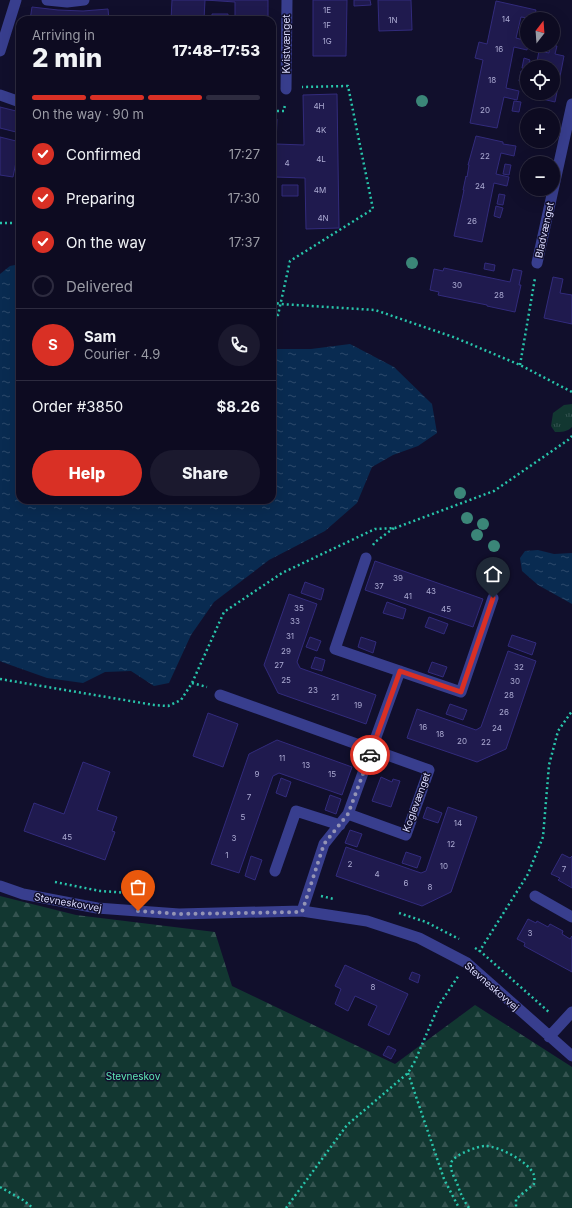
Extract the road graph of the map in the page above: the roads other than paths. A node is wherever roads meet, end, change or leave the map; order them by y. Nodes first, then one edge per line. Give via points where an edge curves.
1 (16, 0) edge
2 (47, 0) edge
3 (84, 0) edge
4 (287, 0) edge
5 (0, 51) edge
6 (286, 89) road end
7 (0, 95) edge
8 (16, 101) edge
9 (572, 104) edge
10 (537, 263) road end
11 (366, 558) road end
12 (493, 598) dead end
13 (400, 671) junction
14 (220, 695) dead end
15 (372, 749) junction
16 (348, 814) junction
17 (340, 825) junction
18 (276, 871) dead end
19 (0, 886) edge
20 (535, 896) dead end
21 (302, 912) junction
22 (572, 917) edge
23 (572, 1012) edge
24 (549, 1036) junction
25 (572, 1056) edge

1 - 5 street
2 - 3 street
4 - 6 street, Kvistvænget
7 - 8 street
9 - 10 street, Bladvænget
11 - 13 street via 335,649
12 - 13 street via 461,692
13 - 15 street
14 - 15 street, Koglevænget
15 - 16 street
15 - 16 street, Koglevænget via 429,770 406,835
16 - 17 street
17 - 18 street via 296,811
17 - 21 street via 324,844
19 - 21 street, Stevneskovvej via 23,894 97,908 179,914
20 - 22 street
21 - 24 street, Stevneskovvej via 367,921 419,938 467,963
23 - 24 street
24 - 25 street, Stevneskovvej

